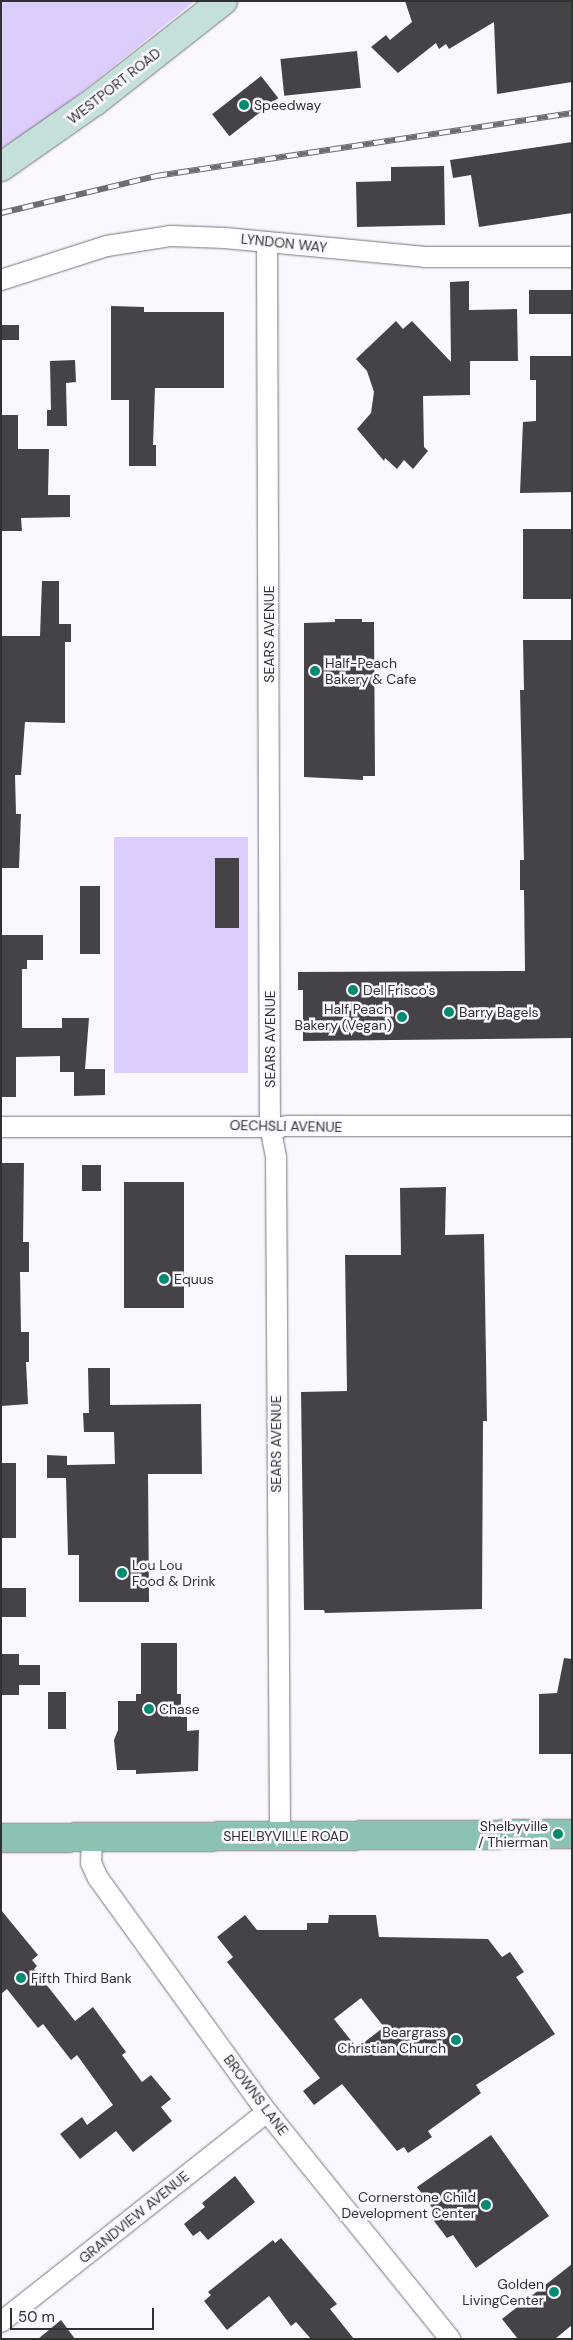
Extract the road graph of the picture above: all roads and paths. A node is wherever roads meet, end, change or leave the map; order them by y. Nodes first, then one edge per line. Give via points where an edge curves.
1 (223, 1) edge
2 (1, 167) edge
3 (267, 242) junction
4 (572, 257) edge
5 (1, 280) edge
6 (270, 1126) junction
7 (572, 1126) edge
8 (1, 1127) edge
9 (572, 1834) edge
10 (280, 1836) junction
11 (92, 1837) junction
12 (1, 1838) edge
13 (267, 2112) junction
14 (1, 2322) edge
15 (450, 2339) edge

1 - 2 main road, WESTPORT ROAD via 52,134
3 - 4 street, LYNDON WAY via 425,257
3 - 5 street, LYNDON WAY via 171,236 133,240
3 - 6 street, SEARS AVENUE
6 - 7 street, OECHSLI AVENUE
6 - 8 street, OECHSLI AVENUE
6 - 10 street, SEARS AVENUE via 276,1157
9 - 10 main road, SHELBYVILLE ROAD
10 - 11 main road, SHELBYVILLE ROAD
11 - 12 main road, SHELBYVILLE ROAD
11 - 13 street, BROWNS LANE via 91,1863 98,1878
13 - 14 street, GRANDVIEW AVENUE
13 - 15 street, BROWNS LANE

